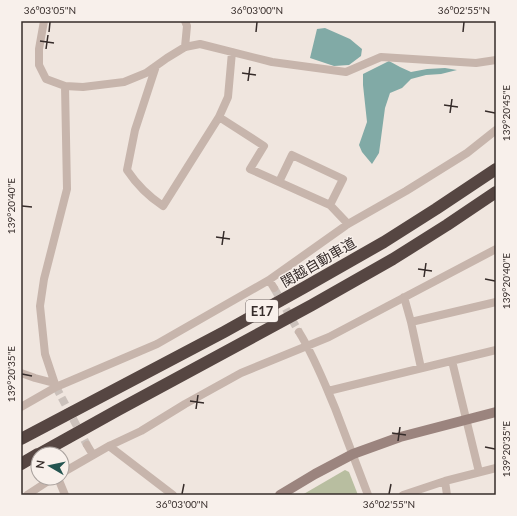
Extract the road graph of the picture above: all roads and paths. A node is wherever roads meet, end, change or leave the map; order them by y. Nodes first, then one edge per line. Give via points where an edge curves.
1 (44, 21) edge
2 (184, 21) edge
3 (185, 47) junction
4 (232, 52) junction
5 (496, 60) edge
6 (156, 66) junction
7 (65, 86) junction
8 (219, 116) junction
9 (496, 130) edge
10 (496, 169) edge
11 (279, 182) junction
12 (496, 192) edge
13 (330, 204) junction
14 (348, 224) junction
15 (496, 249) edge
16 (270, 280) junction
17 (274, 288) tunnel mouth
18 (404, 297) junction
19 (496, 302) edge
20 (412, 322) junction
21 (299, 332) tunnel mouth
22 (307, 346) junction
23 (496, 350) edge
24 (452, 360) junction
25 (421, 368) junction
26 (21, 373) edge
27 (55, 385) junction
28 (328, 391) junction
29 (21, 408) edge
30 (496, 412) edge
31 (467, 419) junction
32 (21, 439) edge
33 (87, 445) tunnel mouth
34 (53, 446) edge
35 (109, 446) junction
36 (353, 454) junction
37 (93, 455) junction
38 (30, 459) edge
39 (21, 464) edge
40 (70, 468) edge
41 (496, 468) edge
42 (479, 472) junction
43 (445, 481) junction
44 (41, 486) edge
45 (27, 495) edge
46 (173, 495) edge
47 (280, 495) edge
48 (368, 495) edge
49 (403, 495) edge
50 (447, 495) edge

1 - 7 street via 39,65 46,79
2 - 3 street via 187,26
3 - 4 street via 200,44
3 - 6 street
4 - 5 street via 272,62 346,72 380,57 476,63
4 - 8 street via 228,97
6 - 7 street via 124,82 82,87
6 - 8 street via 135,130 128,170 149,197 163,206
7 - 27 street via 67,189 44,279 40,306 45,354
8 - 11 street via 264,146 250,169
9 - 14 street via 467,153
10 - 32 highway, 関越自動車道 / E17 via 384,242 305,287
11 - 13 street
11 - 13 street via 292,155 343,179
12 - 34 highway, E17 via 393,259
13 - 14 street
14 - 16 street
15 - 18 street
16 - 17 street
16 - 27 street via 157,344
18 - 20 street
18 - 22 street
19 - 20 street
20 - 25 street
21 - 22 street
22 - 28 street
22 - 35 street via 242,373 141,431
23 - 24 street
24 - 25 street
24 - 31 street
25 - 28 street
26 - 27 street
27 - 29 street
28 - 36 street
30 - 31 street
31 - 36 street via 400,437
31 - 42 street
33 - 37 street
35 - 37 street
35 - 46 street
36 - 47 street
36 - 48 street
37 - 40 street
38 - 39 highway, E17
41 - 42 street
42 - 43 street
43 - 49 street
43 - 50 street
44 - 45 street

